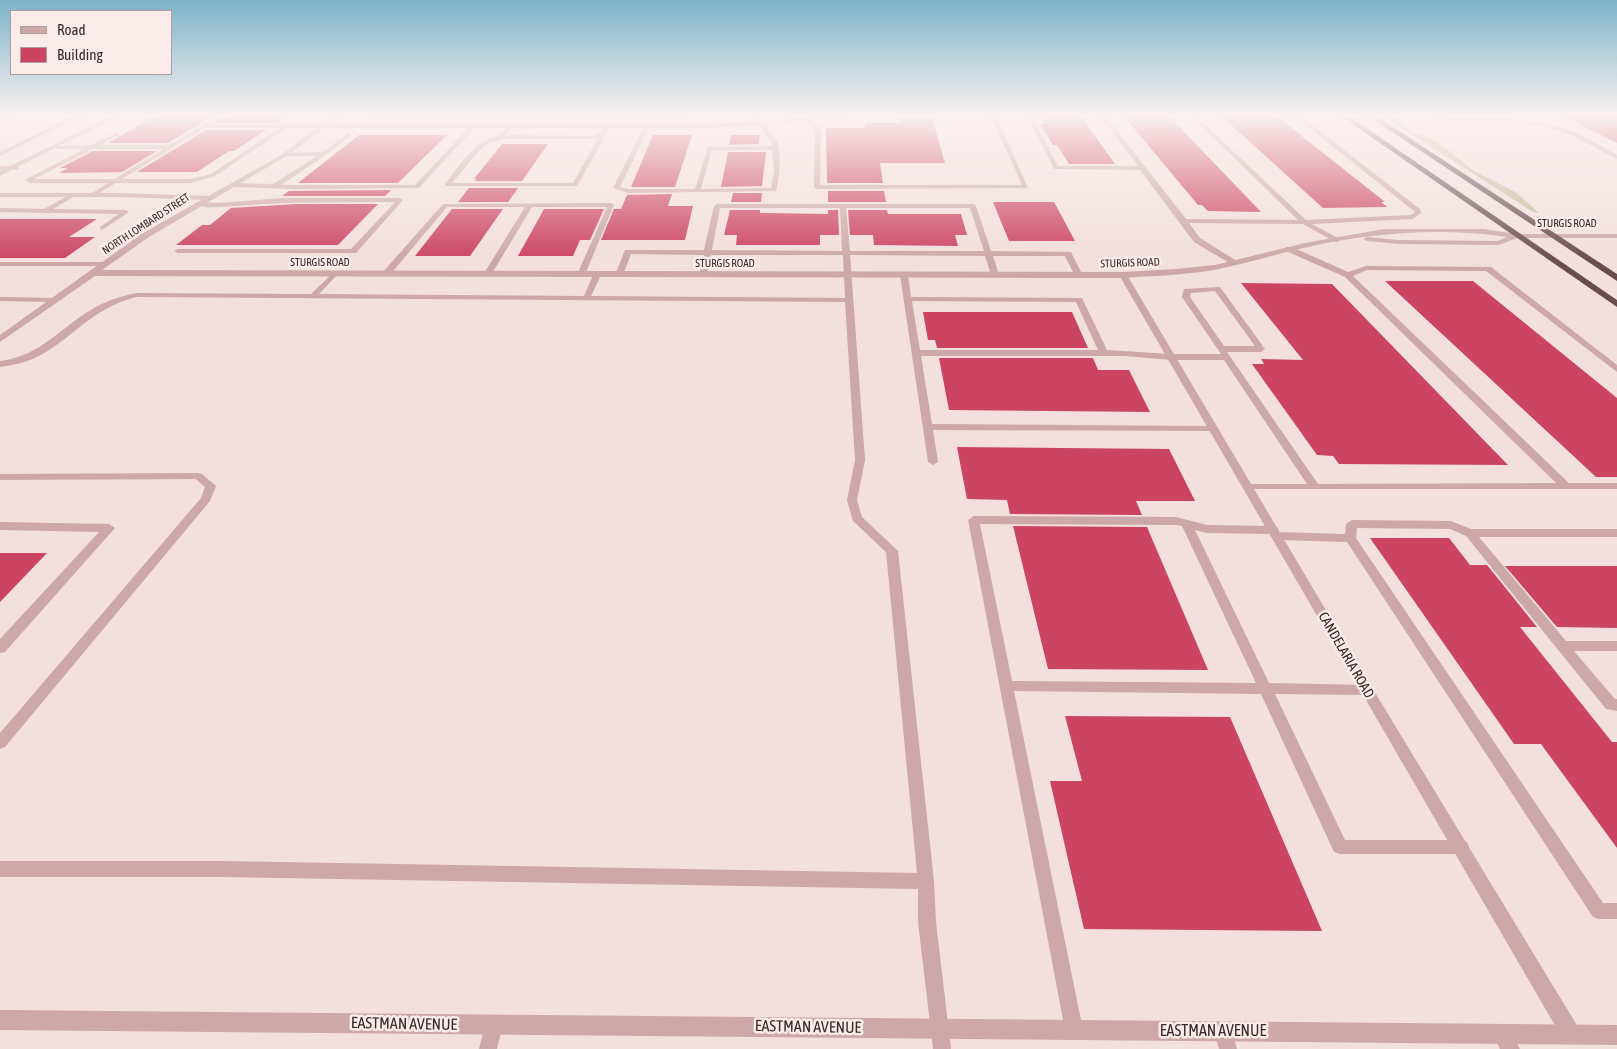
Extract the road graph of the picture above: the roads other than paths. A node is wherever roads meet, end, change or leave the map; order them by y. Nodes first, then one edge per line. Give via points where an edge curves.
1 (25, 163) edge
2 (60, 163) edge
3 (144, 163) edge
4 (231, 163) edge
5 (271, 163) edge
6 (310, 163) edge
7 (439, 163) edge
8 (466, 163) edge
9 (587, 163) edge
10 (628, 163) edge
11 (705, 163) edge
12 (776, 163) edge
13 (817, 163) edge
14 (1014, 163) edge
15 (1053, 163) edge
16 (1138, 163) edge
17 (1242, 163) edge
18 (1359, 163) edge
19 (1412, 163) edge
20 (1442, 163) edge
21 (0, 168) edge
22 (16, 168) junction
23 (1142, 168) junction
24 (0, 174) edge
25 (116, 181) junction
26 (234, 185) junction
27 (275, 186) junction
28 (697, 191) junction
29 (94, 194) junction
30 (0, 195) edge
31 (73, 195) junction
32 (209, 198) junction
33 (198, 204) junction
34 (529, 206) junction
35 (843, 206) junction
36 (0, 210) edge
37 (46, 210) junction
38 (1184, 221) junction
39 (1304, 222) junction
40 (102, 228) dead end
41 (1551, 235) junction
42 (1517, 236) junction
43 (1617, 236) edge
44 (1355, 237) junction
45 (1335, 240) junction
46 (1289, 249) junction
47 (178, 251) dead end
48 (707, 252) junction
49 (847, 253) junction
50 (987, 254) junction
51 (1236, 263) junction
52 (0, 264) edge
53 (105, 264) junction
54 (92, 273) junction
55 (334, 274) junction
56 (386, 274) junction
57 (487, 275) junction
58 (581, 275) junction
59 (596, 275) junction
60 (619, 275) junction
61 (702, 275) junction
62 (848, 275) junction
63 (904, 275) junction
64 (995, 275) junction
65 (1123, 275) junction
66 (1348, 275) junction
67 (1079, 276) junction
68 (1617, 278) edge
69 (313, 296) junction
70 (0, 299) edge
71 (586, 299) junction
72 (908, 299) junction
73 (54, 300) junction
74 (848, 300) junction
75 (1617, 304) edge
76 (0, 339) edge
77 (916, 353) junction
78 (1104, 353) junction
79 (1224, 353) junction
80 (1171, 357) junction
81 (0, 364) edge
82 (1617, 369) edge
83 (927, 427) junction
84 (1214, 429) junction
85 (933, 462) dead end
86 (0, 477) edge
87 (1566, 486) junction
88 (1617, 486) edge
89 (1248, 487) junction
90 (1315, 487) junction
91 (1187, 524) junction
92 (0, 526) edge
93 (1207, 529) junction
94 (1275, 533) junction
95 (1470, 533) junction
96 (1617, 533) edge
97 (1350, 538) junction
98 (1194, 539) junction
99 (1563, 646) junction
100 (1617, 646) edge
101 (0, 648) edge
102 (1007, 686) junction
103 (1264, 688) junction
104 (1366, 690) junction
105 (1617, 705) edge
106 (0, 743) edge
107 (1461, 847) junction
108 (0, 869) edge
109 (926, 881) junction
110 (1617, 911) edge
111 (0, 1020) edge
112 (494, 1024) junction
113 (1074, 1030) junction
114 (1571, 1034) junction
115 (1617, 1035) edge
116 (941, 1039) edge
117 (1226, 1040) edge
118 (1507, 1041) edge
119 (488, 1049) edge

1 - 22 street
2 - 25 lane via 28,180
3 - 25 lane
4 - 25 lane via 213,175 191,181
5 - 26 street, NORTH LOMBARD STREET
6 - 27 lane
7 - 27 lane via 417,187
8 - 9 lane via 447,185 575,185
10 - 28 lane via 616,188 628,191
11 - 28 lane
12 - 28 lane via 774,190
13 - 14 lane via 817,187 1026,188
15 - 23 lane via 1056,168
16 - 23 lane
17 - 39 lane
18 - 39 lane via 1414,205 1418,213 1413,217
19 - 42 highway
20 - 41 highway
21 - 22 lane
22 - 24 street
23 - 38 lane
25 - 29 lane
26 - 27 lane
26 - 32 street, NORTH LOMBARD STREET
29 - 31 street
29 - 32 street
30 - 31 street
31 - 37 lane
32 - 33 street, NORTH LOMBARD STREET
33 - 47 lane via 400,200 353,251
33 - 53 street, NORTH LOMBARD STREET
34 - 56 lane via 445,205
34 - 57 lane
34 - 58 lane via 611,205
35 - 48 lane via 717,206
35 - 49 lane
35 - 50 lane via 972,206
36 - 37 lane
37 - 40 lane via 126,212
38 - 39 lane
38 - 51 lane via 1197,240
39 - 45 lane
41 - 42 street, STURGIS ROAD
41 - 43 street, STURGIS ROAD
41 - 68 highway
42 - 44 street, STURGIS ROAD via 1484,231 1406,230
42 - 44 street, STURGIS ROAD via 1500,243 1399,242
42 - 75 highway
44 - 45 street, STURGIS ROAD
45 - 46 street, STURGIS ROAD
46 - 51 street, STURGIS ROAD
46 - 66 lane
48 - 49 lane
48 - 60 lane via 628,252
48 - 61 lane
49 - 50 lane
49 - 62 lane
50 - 64 lane
50 - 67 lane via 1068,254
51 - 65 street, STURGIS ROAD
52 - 53 lane
53 - 54 street, NORTH LOMBARD STREET
54 - 55 street, STURGIS ROAD
54 - 73 street, NORTH LOMBARD STREET
55 - 56 street, STURGIS ROAD
55 - 69 lane
56 - 57 street, STURGIS ROAD
57 - 58 street, STURGIS ROAD
58 - 59 street, STURGIS ROAD
59 - 60 street, STURGIS ROAD
59 - 71 lane
60 - 61 street, STURGIS ROAD
61 - 62 street, STURGIS ROAD
62 - 63 street, STURGIS ROAD
62 - 74 lane
63 - 64 street, STURGIS ROAD
63 - 72 lane
64 - 67 street, STURGIS ROAD
65 - 67 street, STURGIS ROAD
65 - 80 street, CANDELARIA ROAD
66 - 82 lane via 1366,268 1488,269
66 - 87 lane
69 - 71 lane
69 - 81 lane via 121,297 88,313 37,355
70 - 73 lane
71 - 74 lane
72 - 77 lane
72 - 78 lane via 1078,300
73 - 76 street, NORTH LOMBARD STREET
74 - 109 lane via 860,460 852,500 857,518 892,551
77 - 78 lane
77 - 83 lane
78 - 80 lane
79 - 79 lane via 1186,297 1187,291 1217,289 1261,349
79 - 80 lane
79 - 90 lane
80 - 84 street, CANDELARIA ROAD
83 - 84 lane
83 - 85 lane
84 - 89 street, CANDELARIA ROAD
86 - 106 lane via 198,476 211,486 206,499
87 - 88 lane
87 - 90 lane
89 - 90 lane
89 - 94 street, CANDELARIA ROAD
91 - 93 lane
91 - 98 lane
91 - 102 lane via 974,520
92 - 101 lane via 109,528
93 - 94 lane
93 - 98 lane
94 - 97 lane
94 - 104 street, CANDELARIA ROAD
95 - 96 lane
95 - 97 lane via 1451,525 1352,524
95 - 99 lane
97 - 110 lane via 1599,911
98 - 103 lane
99 - 100 lane
99 - 105 lane via 1611,705
102 - 103 lane
102 - 113 lane
103 - 104 lane
103 - 107 lane via 1340,847
104 - 107 street, CANDELARIA ROAD
107 - 114 street, CANDELARIA ROAD
108 - 109 lane
109 - 116 lane via 927,922
111 - 112 street, EASTMAN AVENUE
112 - 116 street, EASTMAN AVENUE
112 - 119 lane
113 - 116 street, EASTMAN AVENUE
113 - 117 street, EASTMAN AVENUE
114 - 115 street, EASTMAN AVENUE
114 - 118 street, EASTMAN AVENUE
117 - 118 street, EASTMAN AVENUE

